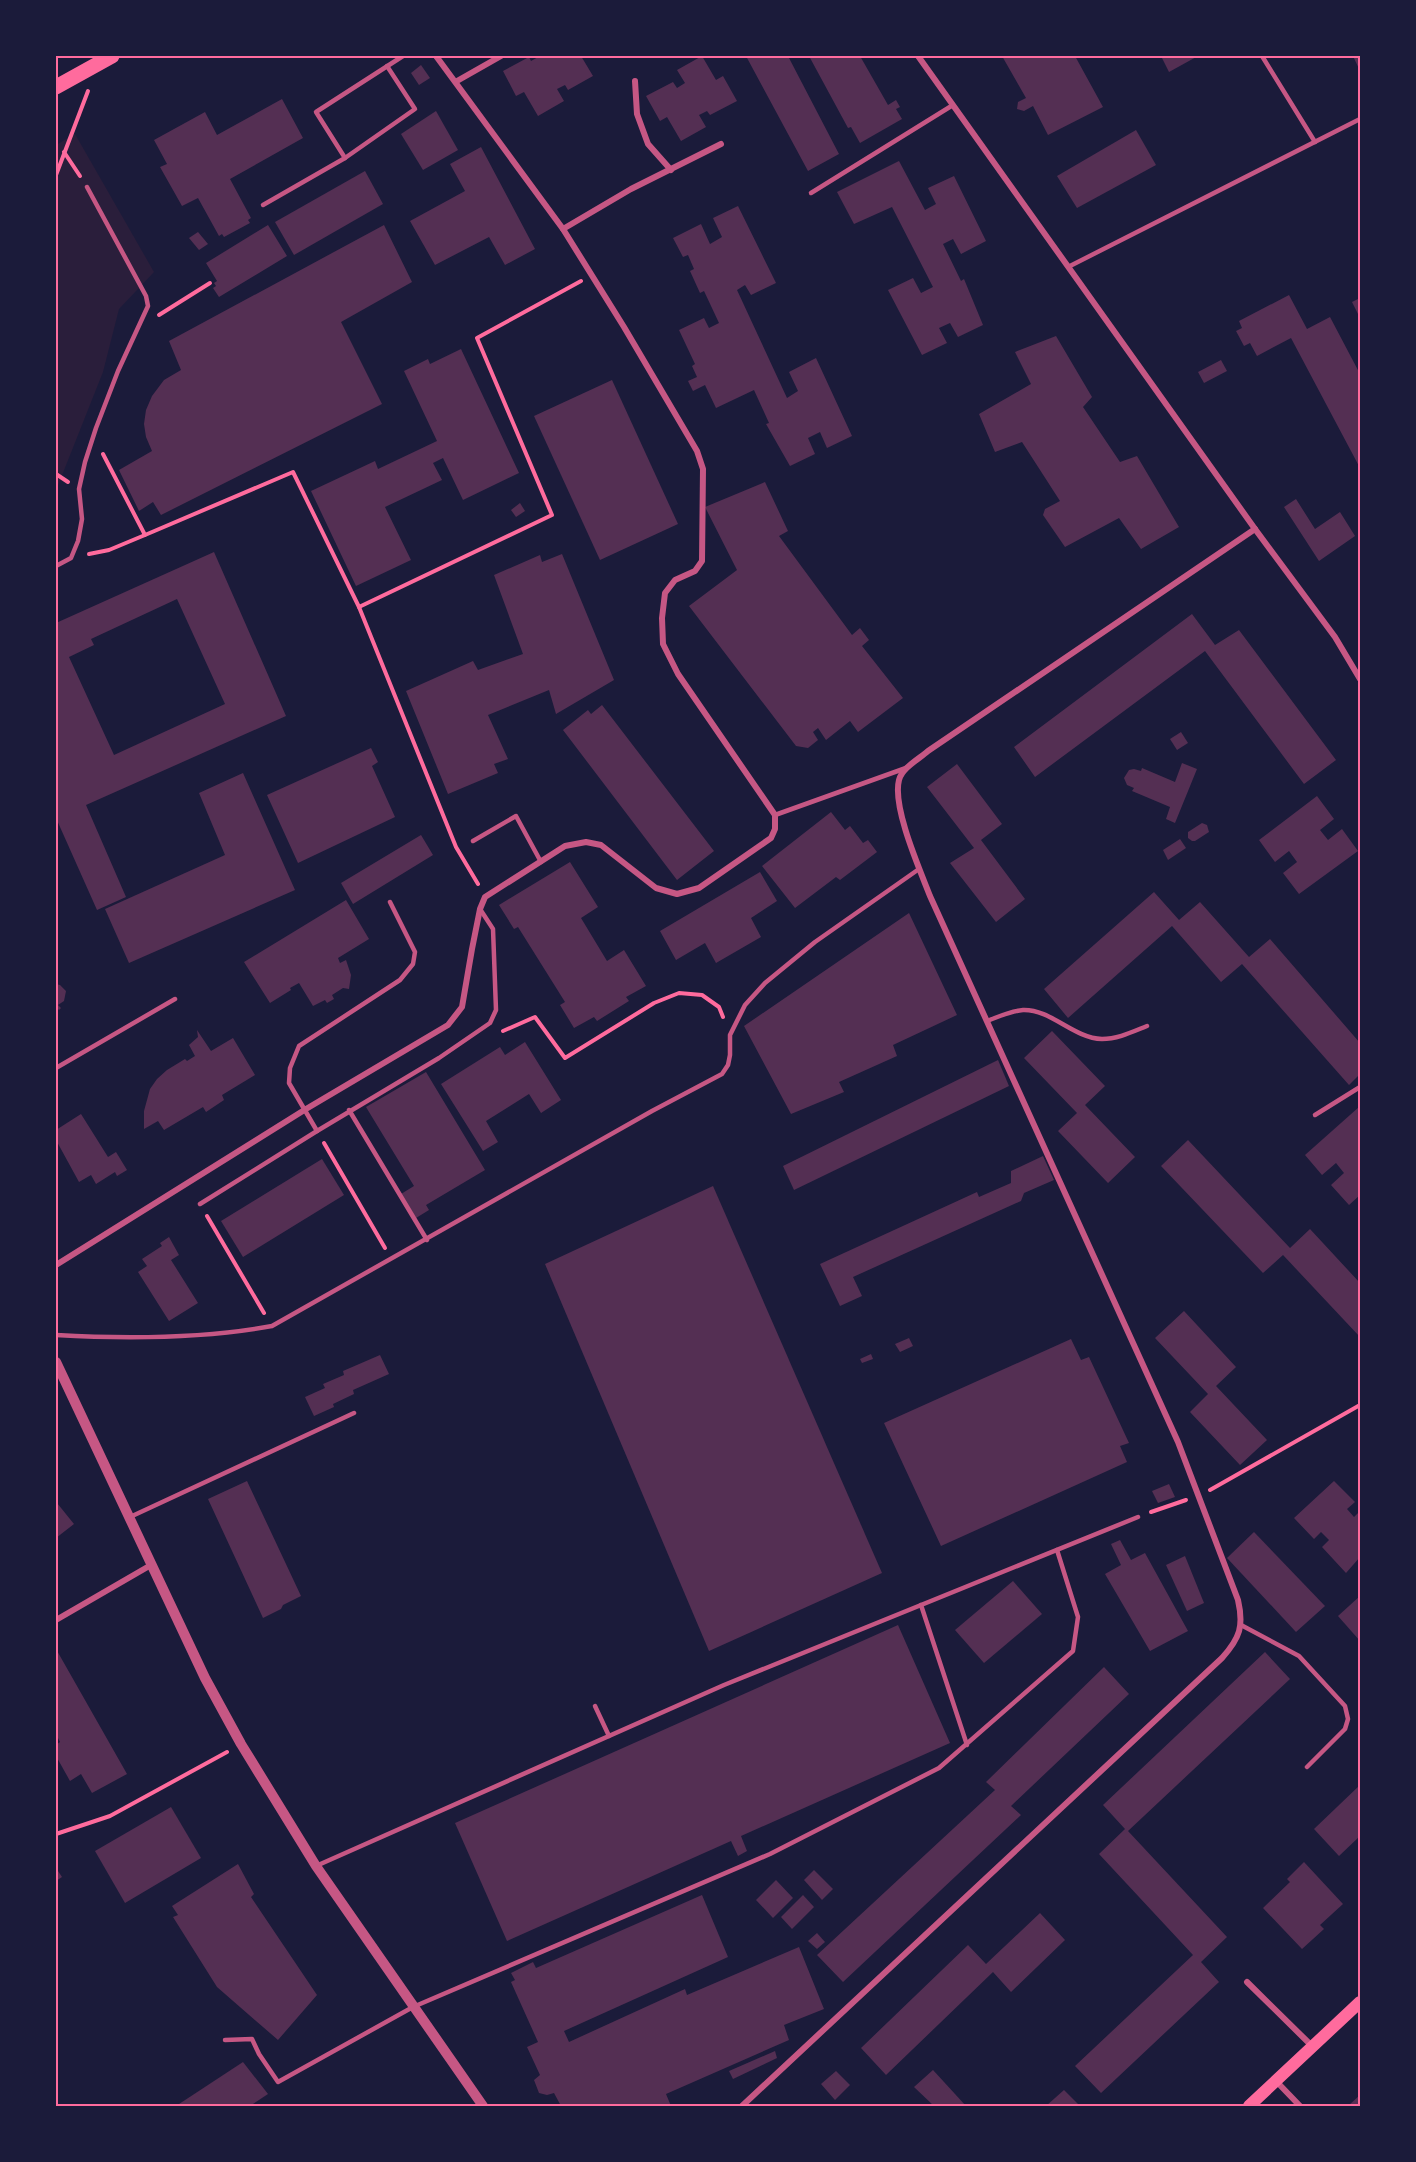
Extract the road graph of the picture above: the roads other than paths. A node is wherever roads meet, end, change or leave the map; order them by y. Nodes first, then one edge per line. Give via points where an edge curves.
1 (404, 56) edge
2 (436, 56) edge
3 (501, 56) edge
4 (918, 56) edge
5 (1262, 56) edge
6 (106, 59) edge
7 (387, 66) junction
8 (457, 81) junction
9 (635, 81) dead end
10 (56, 87) edge
11 (954, 105) junction
12 (1360, 119) edge
13 (1315, 142) junction
14 (722, 144) dead end
15 (345, 158) junction
16 (670, 170) junction
17 (87, 187) road end
18 (811, 193) dead end
19 (263, 205) dead end
20 (563, 229) junction
21 (1068, 267) junction
22 (1255, 529) junction
23 (56, 566) edge
24 (1360, 679) edge
25 (908, 767) junction
26 (775, 815) junction
27 (473, 842) dead end
28 (541, 862) junction
29 (919, 869) junction
30 (390, 902) dead end
31 (480, 909) junction
32 (175, 999) dead end
33 (987, 1022) junction
34 (1147, 1026) dead end
35 (56, 1068) edge
36 (1360, 1087) edge
37 (306, 1109) junction
38 (349, 1110) junction
39 (1315, 1115) dead end
40 (317, 1131) junction
41 (200, 1204) road end
42 (427, 1240) junction
43 (56, 1265) edge
44 (56, 1335) edge
45 (56, 1362) edge
46 (354, 1413) dead end
47 (1138, 1517) road end
48 (128, 1518) junction
49 (1057, 1550) junction
50 (151, 1565) junction
51 (921, 1605) junction
52 (56, 1620) edge
53 (1241, 1625) junction
54 (595, 1706) dead end
55 (609, 1736) junction
56 (967, 1744) junction
57 (1306, 1767) dead end
58 (316, 1866) junction
59 (1247, 1982) dead end
60 (1360, 2002) edge
61 (413, 2007) junction
62 (225, 2040) dead end
63 (1312, 2047) junction
64 (1276, 2081) junction
65 (483, 2106) edge
66 (742, 2106) edge
67 (1249, 2106) edge
68 (1300, 2106) edge

1 - 7 lane
2 - 8 street
3 - 8 street
4 - 11 street
5 - 13 lane
6 - 10 main road
7 - 15 lane via 415,110
7 - 15 lane via 315,112
8 - 20 street
9 - 16 street via 637,114 648,144
11 - 18 lane
11 - 21 street
12 - 13 lane
13 - 21 lane
14 - 16 street
15 - 19 lane
16 - 20 street
17 - 23 lane via 148,306 84,462 78,541 71,558
20 - 26 street via 697,451 703,469 702,561 695,571 675,580 665,593 663,644 678,674
21 - 22 street
22 - 24 street via 1335,637
22 - 25 street
25 - 26 street
25 - 29 street via 899,779 899,798
26 - 28 street via 771,838 699,888 677,894 656,888 601,845 586,842 565,846
27 - 28 lane via 516,816
28 - 31 street via 485,897
29 - 33 street
29 - 42 lane via 814,942 765,983 745,1005 729,1035 730,1055 722,1074
30 - 37 lane via 416,952 413,964 400,980 299,1046 289,1083
31 - 37 street via 462,1007 448,1025
31 - 38 lane via 493,929 496,1010 490,1023 439,1058
32 - 35 lane
33 - 34 lane via 1008,1012 1024,1010 1098,1039 1115,1039
33 - 53 street via 1178,1442 1238,1600
36 - 39 lane
37 - 40 lane
37 - 43 street
38 - 40 lane
38 - 42 lane
40 - 41 lane
42 - 44 lane via 272,1326 209,1335
45 - 48 street
46 - 48 lane
47 - 49 lane
48 - 50 street
49 - 51 lane
49 - 56 lane via 1078,1617 1073,1651
50 - 52 street
50 - 58 street via 241,1744
51 - 55 lane
51 - 56 lane
53 - 57 lane via 1299,1656 1345,1706 1345,1729
53 - 66 street via 1222,1658
54 - 55 lane
55 - 58 lane
56 - 61 lane via 939,1768 770,1854
58 - 61 street
59 - 63 street
60 - 63 main road
61 - 62 lane via 278,2082 252,2039
61 - 65 street
63 - 64 main road
64 - 67 main road
64 - 68 street

